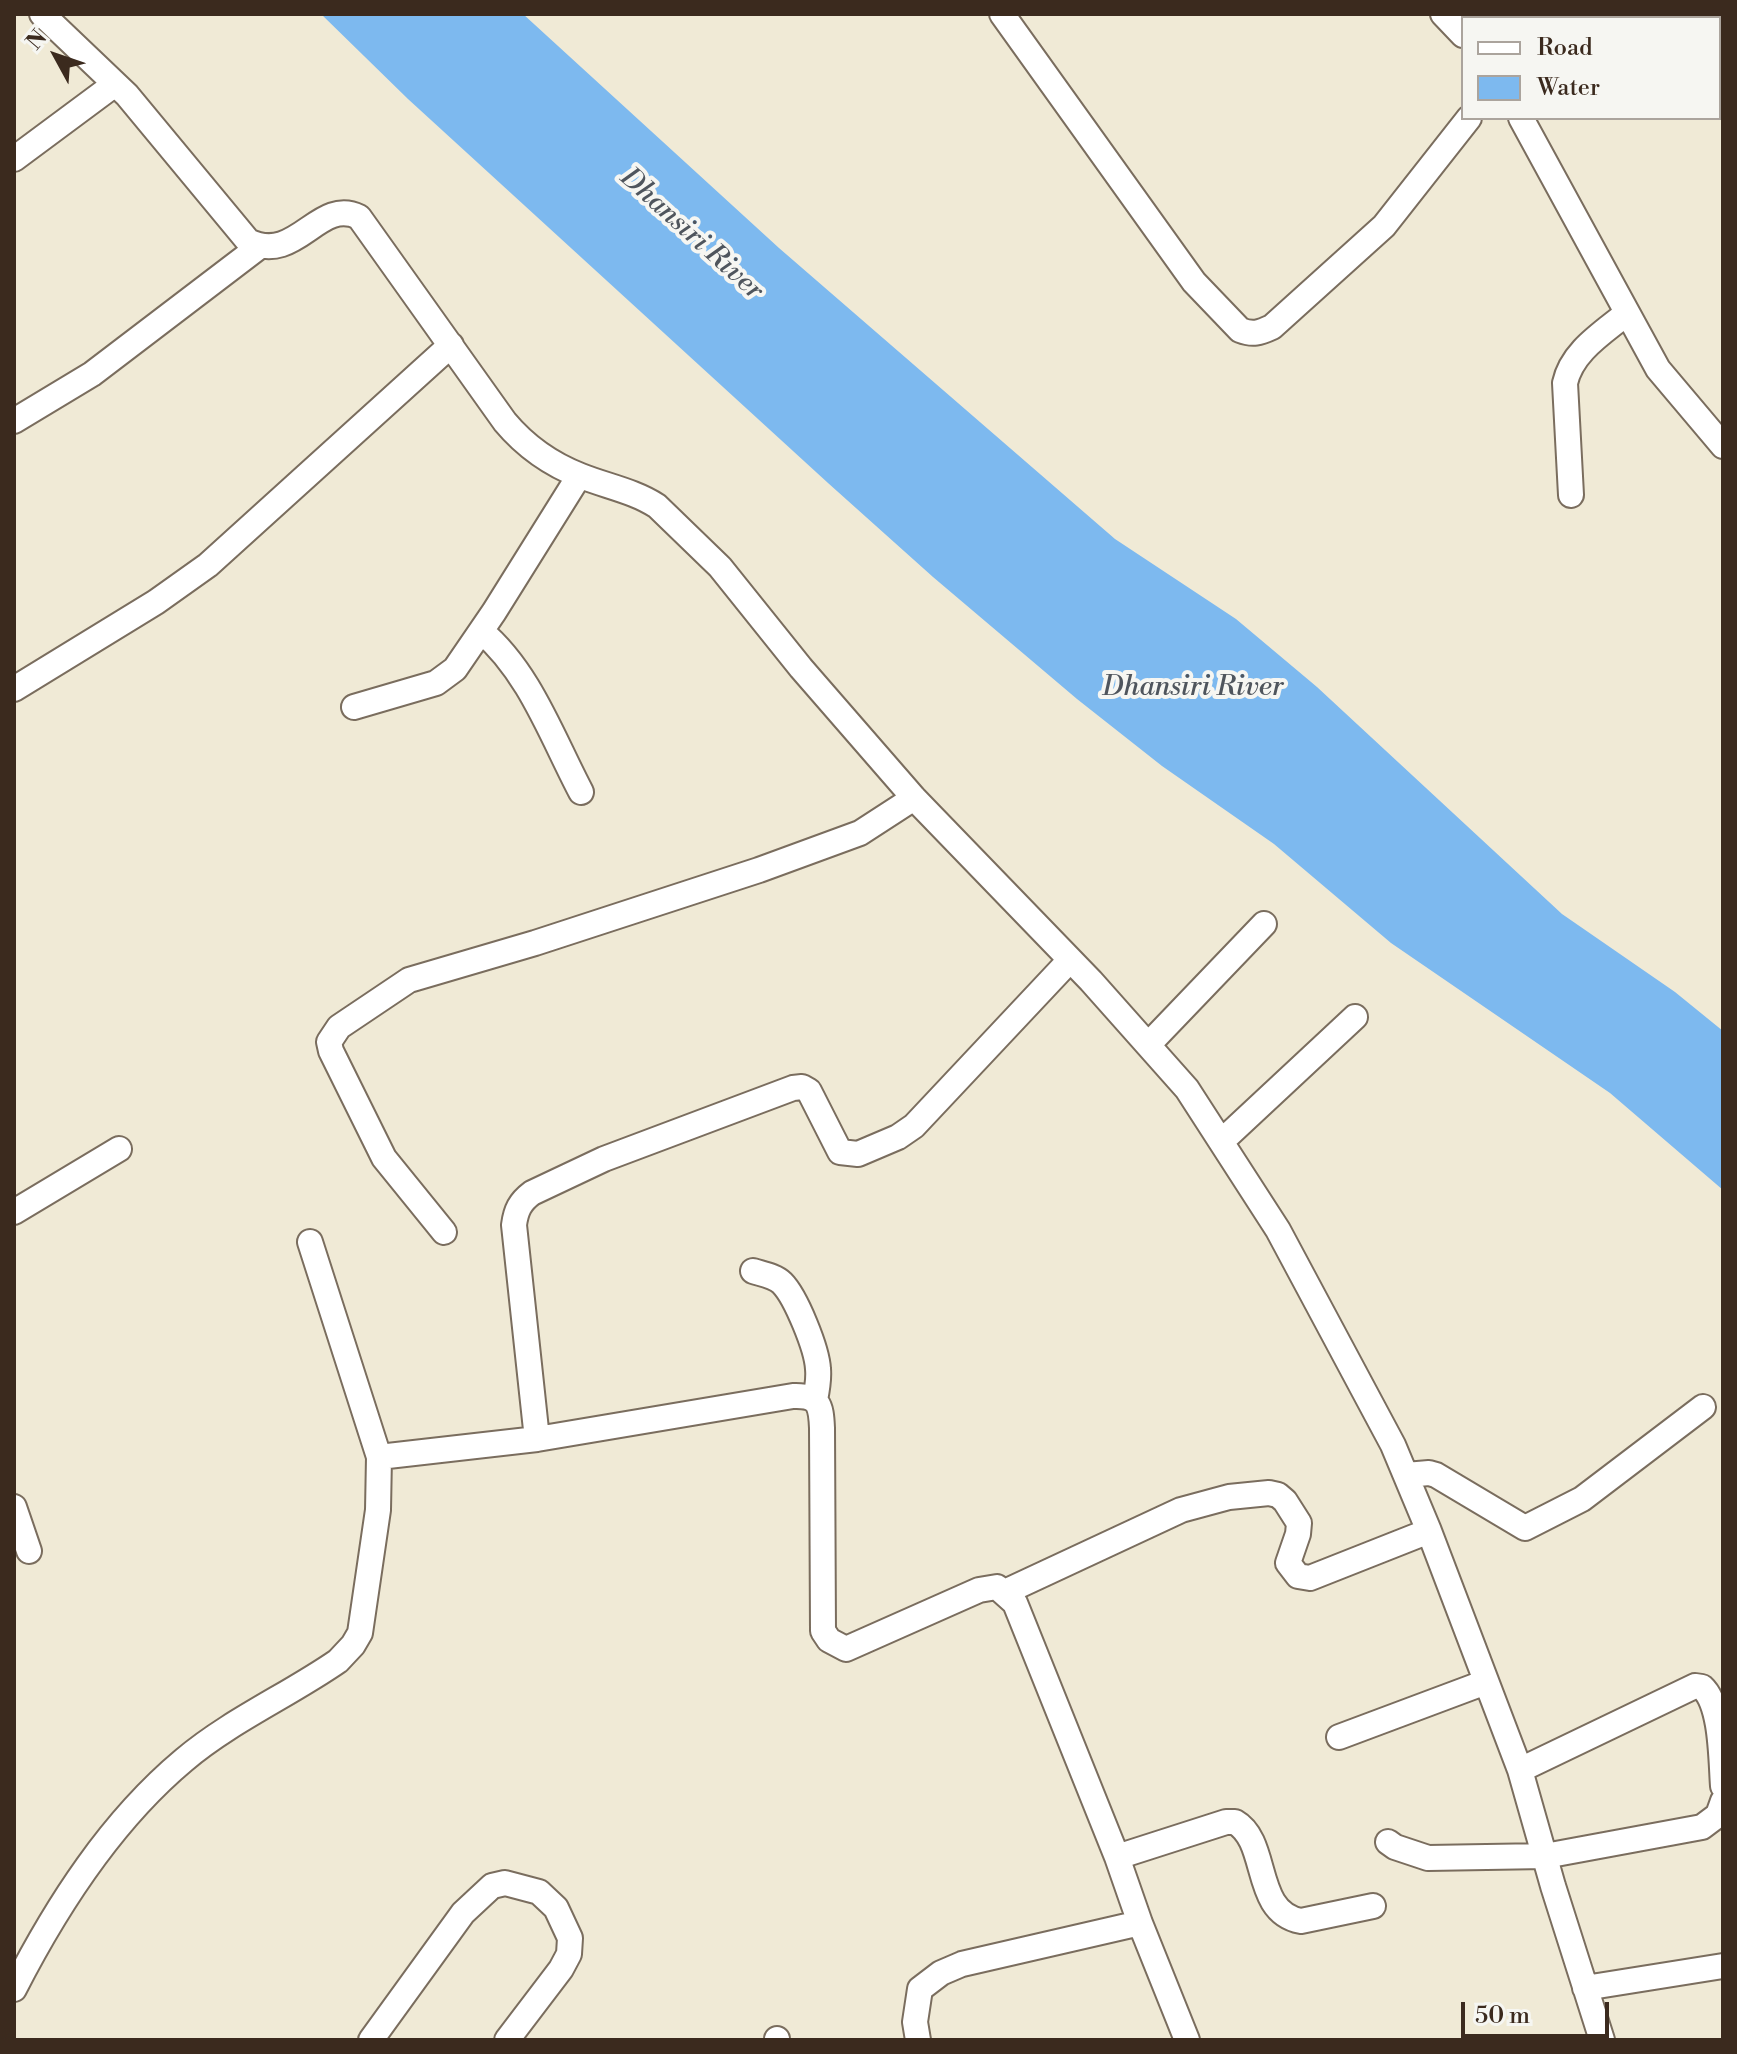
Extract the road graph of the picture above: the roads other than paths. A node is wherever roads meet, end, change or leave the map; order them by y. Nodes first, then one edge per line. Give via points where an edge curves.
1 (42, 14) edge
2 (1002, 14) edge
3 (1443, 14) edge
4 (1461, 33) edge
5 (115, 84) junction
6 (1467, 120) edge
7 (1522, 120) edge
8 (14, 159) edge
9 (260, 246) junction
10 (1627, 313) junction
11 (451, 345) junction
12 (14, 421) edge
13 (1723, 446) edge
14 (579, 476) junction
15 (1571, 495) dead end
16 (481, 631) junction
17 (14, 689) edge
18 (354, 707) dead end
19 (581, 792) dead end
20 (914, 798) junction
21 (1264, 924) dead end
22 (1070, 960) junction
23 (1355, 1017) dead end
24 (1148, 1045) junction
25 (1222, 1141) junction
26 (119, 1149) dead end
27 (14, 1212) edge
28 (444, 1232) dead end
29 (310, 1242) dead end
30 (753, 1271) dead end
31 (815, 1400) junction
32 (1703, 1407) dead end
33 (537, 1439) junction
34 (379, 1457) junction
35 (1406, 1475) junction
36 (14, 1507) edge
37 (1429, 1531) junction
38 (29, 1551) dead end
39 (1005, 1592) junction
40 (1486, 1682) junction
41 (1339, 1737) dead end
42 (1520, 1770) junction
43 (1723, 1786) edge
44 (1723, 1801) edge
45 (1388, 1842) dead end
46 (1545, 1856) junction
47 (1117, 1857) junction
48 (1373, 1906) dead end
49 (1140, 1923) junction
50 (1723, 1966) edge
51 (1585, 1988) junction
52 (14, 1989) edge
53 (371, 2040) edge
54 (507, 2040) edge
55 (918, 2040) edge
56 (1187, 2040) edge
57 (1602, 2040) edge

1 - 5 street
2 - 6 street via 1194,282 1250,334 1272,327 1368,242
3 - 4 street
5 - 8 street
5 - 9 street via 248,241
7 - 10 street
9 - 11 street via 282,245 342,212 359,217
9 - 12 street via 92,374
10 - 13 street via 1658,369
10 - 15 street via 1575,357 1568,370
11 - 14 street via 522,442
11 - 17 street via 208,565
14 - 16 street
14 - 20 street via 657,506 720,567
16 - 18 street via 447,677
16 - 19 street via 517,669
20 - 22 street
20 - 28 street via 860,833 759,870 409,980 339,1027 329,1042 331,1051 384,1158
21 - 24 street
22 - 24 street
22 - 33 street via 914,1126 885,1143 858,1154 840,1152 809,1091 793,1088 604,1159 522,1201 514,1225
23 - 25 street
24 - 25 street via 1198,1103
25 - 35 street via 1290,1252
26 - 27 street
29 - 34 street
30 - 31 street via 784,1284 800,1315 817,1359
31 - 33 street via 793,1396
31 - 39 street via 822,1428 821,1618 829,1640 846,1649 979,1590 997,1587
32 - 35 street via 1582,1499 1525,1528 1436,1475
33 - 34 street
34 - 52 street via 378,1510 360,1633 353,1645 319,1674 185,1759 160,1783 81,1874
35 - 37 street
36 - 38 street
37 - 39 street via 1310,1578 1298,1576 1288,1563 1299,1523 1285,1501 1269,1493 1229,1497 1181,1510
37 - 40 street
39 - 47 street via 1015,1603
40 - 41 street
40 - 42 street
42 - 43 street via 1695,1686 1710,1699
42 - 46 street
44 - 46 street via 1718,1815 1702,1827
45 - 46 street via 1428,1858
46 - 51 street
47 - 48 street via 1235,1822 1248,1834 1271,1897 1290,1919
47 - 49 street
49 - 55 street via 941,1973 920,1989
49 - 56 street
50 - 51 street
51 - 57 street
53 - 54 street via 463,1913 492,1886 505,1883 539,1892 556,1908 570,1938 561,1969

